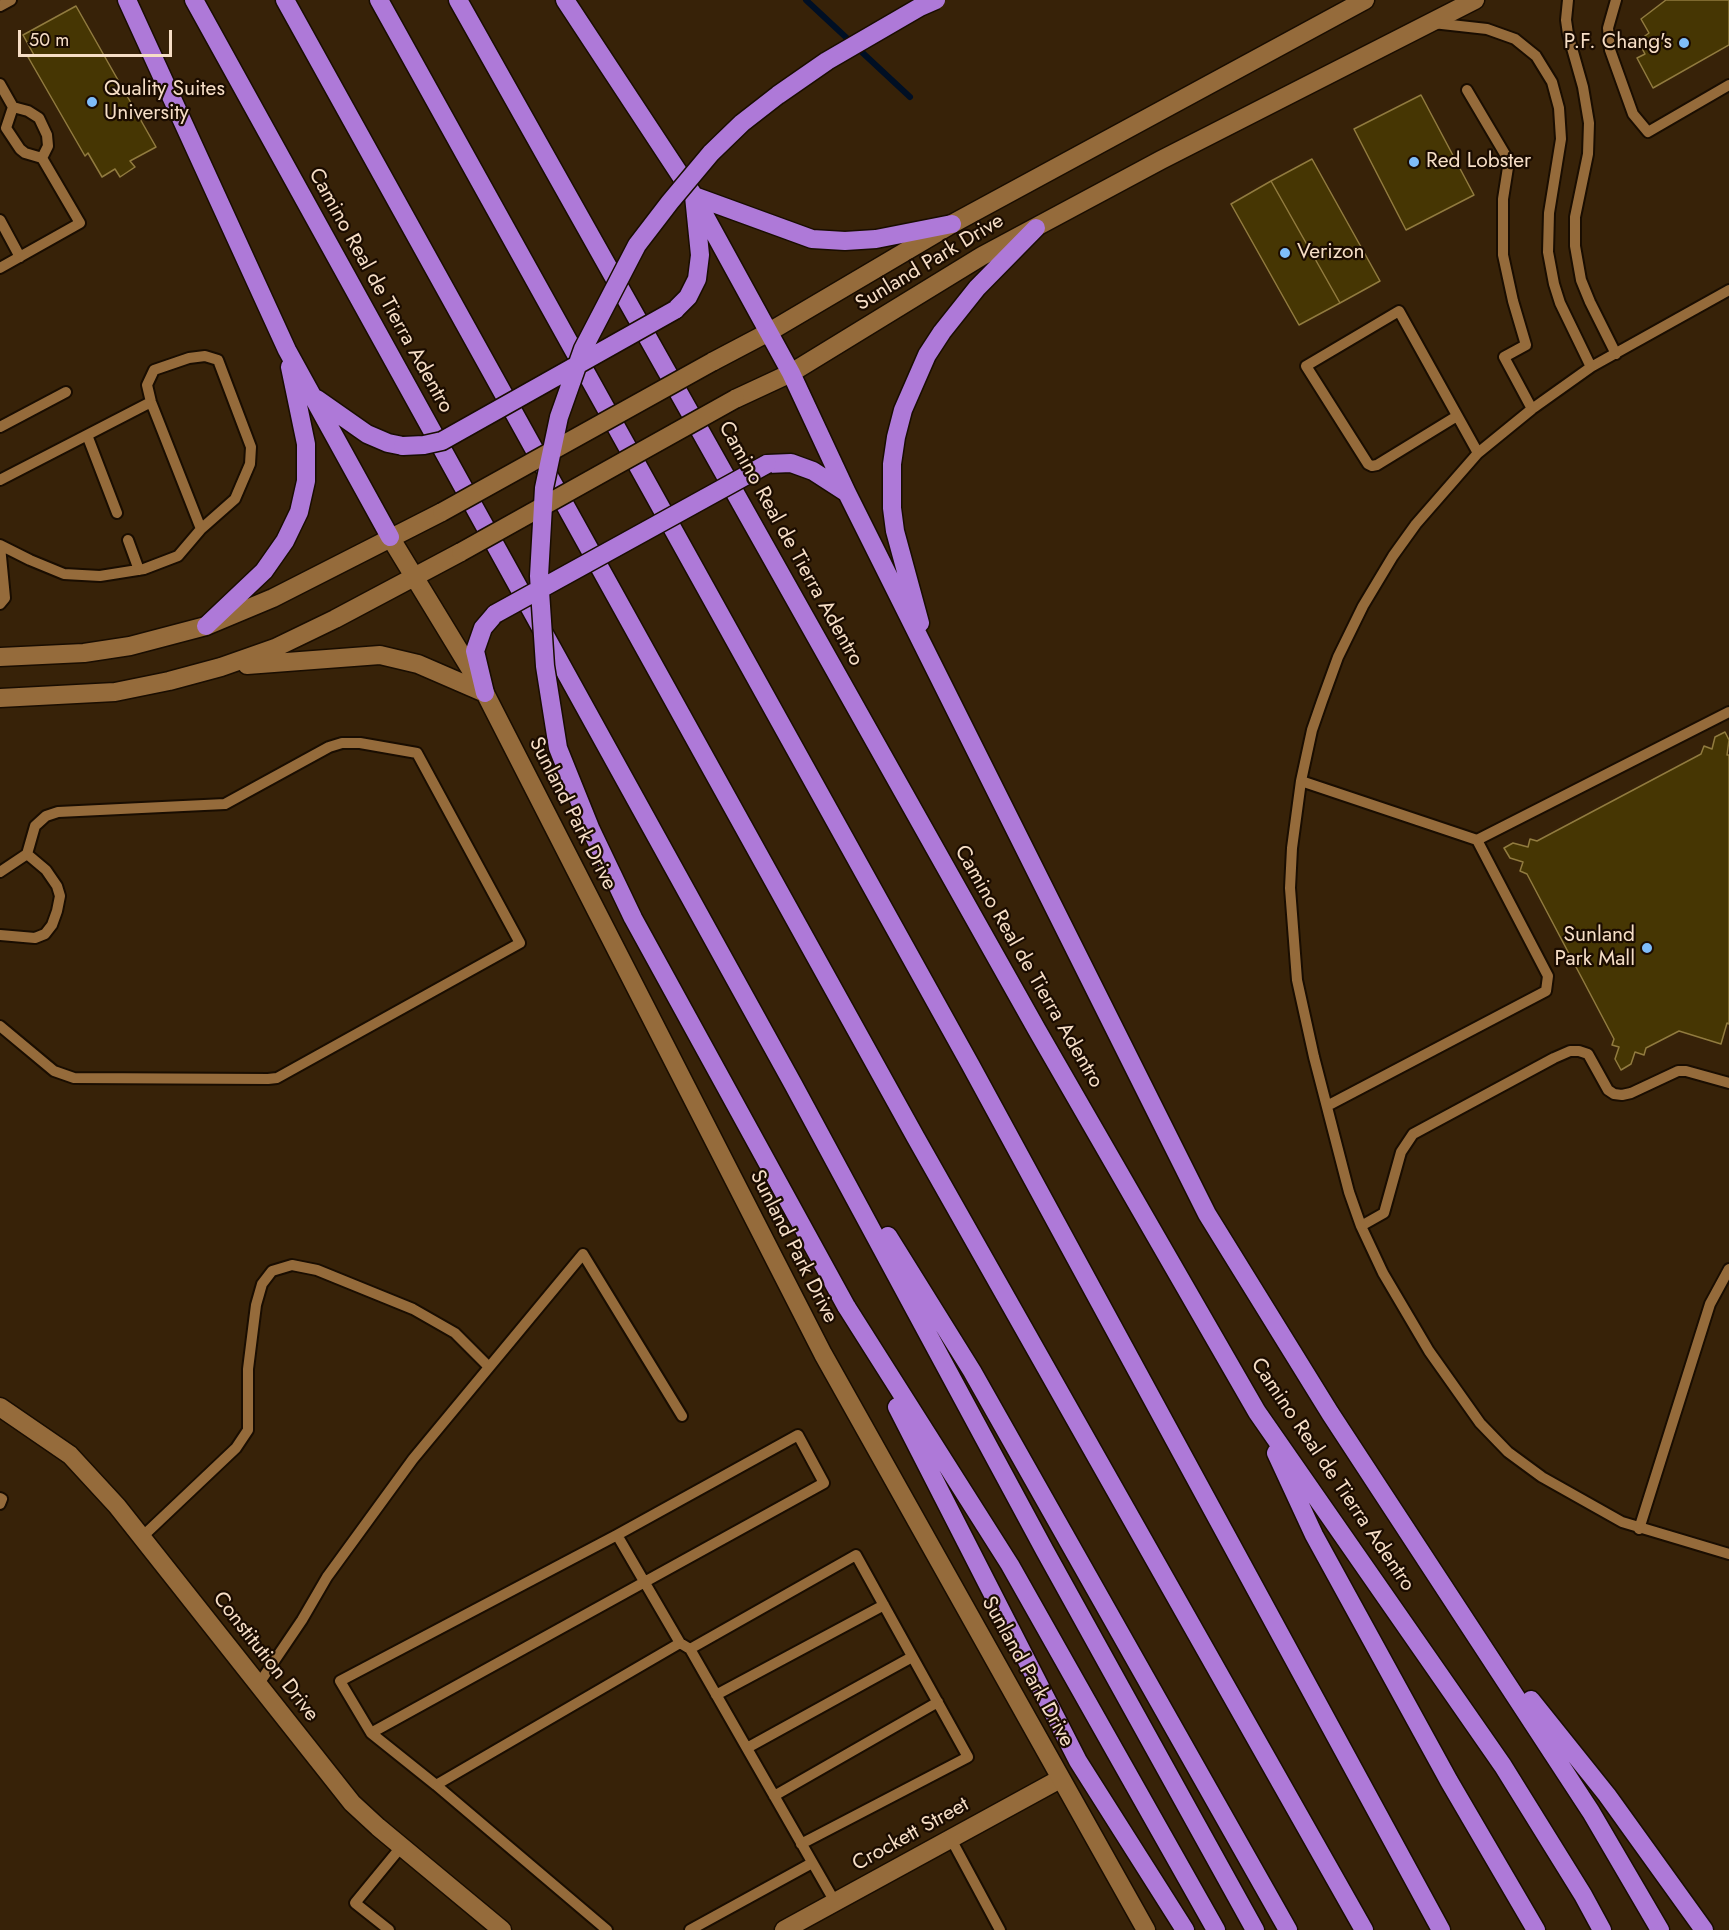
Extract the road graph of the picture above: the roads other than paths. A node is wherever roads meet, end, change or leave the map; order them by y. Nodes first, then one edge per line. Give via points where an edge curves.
1 (11, 0) edge
2 (127, 0) edge
3 (194, 0) edge
4 (285, 0) edge
5 (379, 0) edge
6 (458, 0) edge
7 (565, 0) edge
8 (936, 0) edge
9 (1365, 0) edge
10 (1475, 0) edge
11 (1568, 0) edge
12 (1616, 0) edge
13 (0, 6) edge
14 (1433, 22) junction
15 (0, 84) edge
16 (1729, 85) edge
17 (1467, 90) dead end
18 (13, 106) junction
19 (42, 158) junction
20 (694, 196) junction
21 (0, 220) edge
22 (952, 224) junction
23 (1036, 228) junction
24 (3, 232) edge
25 (20, 257) junction
26 (0, 268) edge
27 (1729, 290) edge
28 (769, 332) junction
29 (287, 350) junction
30 (1616, 354) junction
31 (1591, 367) junction
32 (791, 373) junction
33 (66, 392) dead end
34 (314, 396) junction
35 (151, 402) junction
36 (1532, 409) junction
37 (1457, 416) junction
38 (0, 427) edge
39 (87, 435) junction
40 (1478, 453) junction
41 (0, 480) edge
42 (847, 493) junction
43 (117, 513) dead end
44 (201, 529) junction
45 (390, 537) junction
46 (128, 540) dead end
47 (0, 546) edge
48 (139, 570) junction
49 (414, 577) junction
50 (0, 604) edge
51 (206, 626) junction
52 (0, 657) edge
53 (930, 659) junction
54 (221, 667) junction
55 (485, 693) junction
56 (0, 698) edge
57 (1729, 712) edge
58 (1300, 781) junction
59 (1477, 840) junction
60 (27, 854) junction
61 (0, 872) edge
62 (0, 935) edge
63 (0, 1026) edge
64 (1729, 1083) edge
65 (793, 1084) junction
66 (1327, 1106) junction
67 (1361, 1226) junction
68 (1729, 1269) edge
69 (846, 1306) junction
70 (489, 1367) junction
71 (0, 1407) edge
72 (1257, 1412) junction
73 (682, 1416) dead end
74 (0, 1498) edge
75 (0, 1503) edge
76 (1639, 1529) junction
77 (617, 1535) junction
78 (142, 1537) junction
79 (1729, 1554) edge
80 (645, 1583) junction
81 (884, 1605) junction
82 (1468, 1621) junction
83 (680, 1643) junction
84 (690, 1649) junction
85 (912, 1657) junction
86 (258, 1685) junction
87 (716, 1695) junction
88 (938, 1702) junction
89 (371, 1733) junction
90 (747, 1748) junction
91 (1060, 1779) junction
92 (436, 1785) junction
93 (774, 1796) junction
94 (951, 1839) junction
95 (801, 1844) junction
96 (401, 1847) junction
97 (812, 1863) junction
98 (835, 1902) junction
99 (388, 1930) edge
100 (501, 1930) edge
101 (607, 1930) edge
102 (690, 1930) edge
103 (784, 1930) edge
104 (1000, 1930) edge
105 (1146, 1930) edge
106 (1185, 1930) edge
107 (1216, 1930) edge
108 (1255, 1930) edge
109 (1288, 1930) edge
110 (1364, 1930) edge
111 (1442, 1930) edge
112 (1536, 1930) edge
113 (1602, 1930) edge
114 (1659, 1930) edge
115 (1704, 1930) edge

1 - 13 lane
2 - 29 highway
3 - 65 highway, Camino Real de Tierra Adentro
4 - 110 highway via 911,1128
5 - 111 highway via 964,1053
6 - 72 highway, Camino Real de Tierra Adentro via 1025,1009
7 - 20 highway
8 - 69 highway, bridge via 827,61 778,95 711,153 670,202 637,245 584,349 559,417 544,488 539,576 545,666 558,748 633,918
9 - 22 main road, Sunland Park Drive
10 - 14 main road, Sunland Park Drive
11 - 30 lane via 1568,34 1589,123 1588,154 1575,217 1575,246 1585,291
12 - 16 lane via 1608,28 1610,50 1633,114 1648,132
14 - 23 main road, Sunland Park Drive
14 - 31 lane via 1487,29 1515,39 1536,56 1552,82 1561,139 1549,213 1548,252 1560,303
15 - 18 lane
17 - 36 lane via 1509,161 1503,199 1503,255 1526,345 1504,357
18 - 19 lane via 39,118 48,146
18 - 19 lane via 6,128 20,149
19 - 25 lane via 80,224
20 - 22 highway via 812,239 876,238
20 - 28 highway
20 - 34 highway, bridge via 700,255 697,279 688,297 675,310 442,441 424,446 388,443 367,434
21 - 24 lane
22 - 28 main road, Sunland Park Drive
23 - 32 main road, Sunland Park Drive via 982,256
23 - 53 highway via 977,288 942,332 915,381 896,437 891,488 895,531
24 - 25 lane
25 - 26 lane
27 - 30 lane
28 - 32 highway
28 - 45 main road, Sunland Park Drive, bridge
29 - 34 highway
29 - 51 highway via 306,444 306,481 299,512 264,571
30 - 31 lane
31 - 36 lane
32 - 42 highway
32 - 49 main road, Sunland Park Drive, bridge via 735,399
33 - 38 lane
34 - 45 highway
35 - 39 lane
35 - 44 lane
35 - 44 lane via 147,385 154,370 189,358 205,356 218,360 251,447 250,464 236,499
36 - 40 lane
37 - 37 lane via 1372,466 1306,366 1399,311
37 - 40 lane
39 - 41 lane
39 - 43 lane
40 - 58 lane via 1416,524 1363,606 1329,679
42 - 53 highway
42 - 55 highway, bridge via 813,471 791,463 767,464 495,614 483,628 475,651
44 - 48 lane via 178,556
45 - 49 main road, Sunland Park Drive
45 - 51 main road, Sunland Park Drive via 273,597
46 - 48 lane
47 - 48 lane via 64,574 100,576
47 - 50 lane via 5,598
49 - 54 main road, Sunland Park Drive via 275,648
49 - 55 main road, Sunland Park Drive
51 - 52 main road, Sunland Park Drive via 118,648
53 - 82 highway via 1207,1214 1330,1413
54 - 55 main road via 380,655 418,664
54 - 56 main road, Sunland Park Drive via 115,692
55 - 91 main road, Sunland Park Drive via 823,1354
57 - 59 lane
58 - 59 lane
58 - 66 lane via 1290,872 1293,936 1301,999
59 - 66 lane via 1548,976 1546,990
60 - 61 lane
60 - 62 lane via 57,886 57,911 45,934 35,938
60 - 63 lane via 35,826 58,812 225,804 342,743 417,753 520,943 277,1078 74,1078 54,1071
64 - 67 lane via 1678,1071 1631,1093 1614,1094 1588,1054 1570,1051 1413,1134 1401,1152 1384,1213
65 - 108 highway, Camino Real de Tierra Adentro
65 - 109 highway via 972,1371
66 - 67 lane
67 - 76 lane via 1383,1274 1429,1351 1494,1439 1558,1488
68 - 76 lane via 1710,1304
69 - 106 highway via 1078,1761
69 - 107 highway via 1010,1565
70 - 73 lane via 583,1254
70 - 78 lane via 455,1333 413,1309 317,1270 292,1265 272,1271 262,1284 256,1305 248,1369 248,1430 236,1448
70 - 86 lane via 413,1459 334,1568
71 - 78 main road, Constitution Drive via 70,1455
72 - 112 highway via 1314,1535
72 - 113 highway, Camino Real de Tierra Adentro via 1503,1766
74 - 75 lane
76 - 79 lane
77 - 80 lane
77 - 80 lane via 798,1435 824,1483
77 - 89 lane via 340,1681
78 - 86 main road, Constitution Drive
80 - 83 lane
80 - 89 lane
81 - 84 lane via 856,1555
81 - 85 lane
81 - 87 lane
82 - 114 highway via 1591,1812
82 - 115 highway via 1607,1795
83 - 84 lane
83 - 92 lane
84 - 87 lane
85 - 88 lane
85 - 90 lane
86 - 96 main road, Constitution Drive via 352,1803
87 - 90 lane
88 - 93 lane
88 - 95 lane via 968,1756
89 - 92 lane
90 - 93 lane
91 - 94 main road, Crockett Street
91 - 105 main road, Sunland Park Drive
92 - 101 lane
93 - 95 lane
94 - 98 main road, Crockett Street
94 - 104 lane
95 - 97 lane
96 - 99 lane via 355,1903
96 - 100 main road, Constitution Drive
97 - 98 lane
97 - 102 lane
98 - 103 main road, Crockett Street

